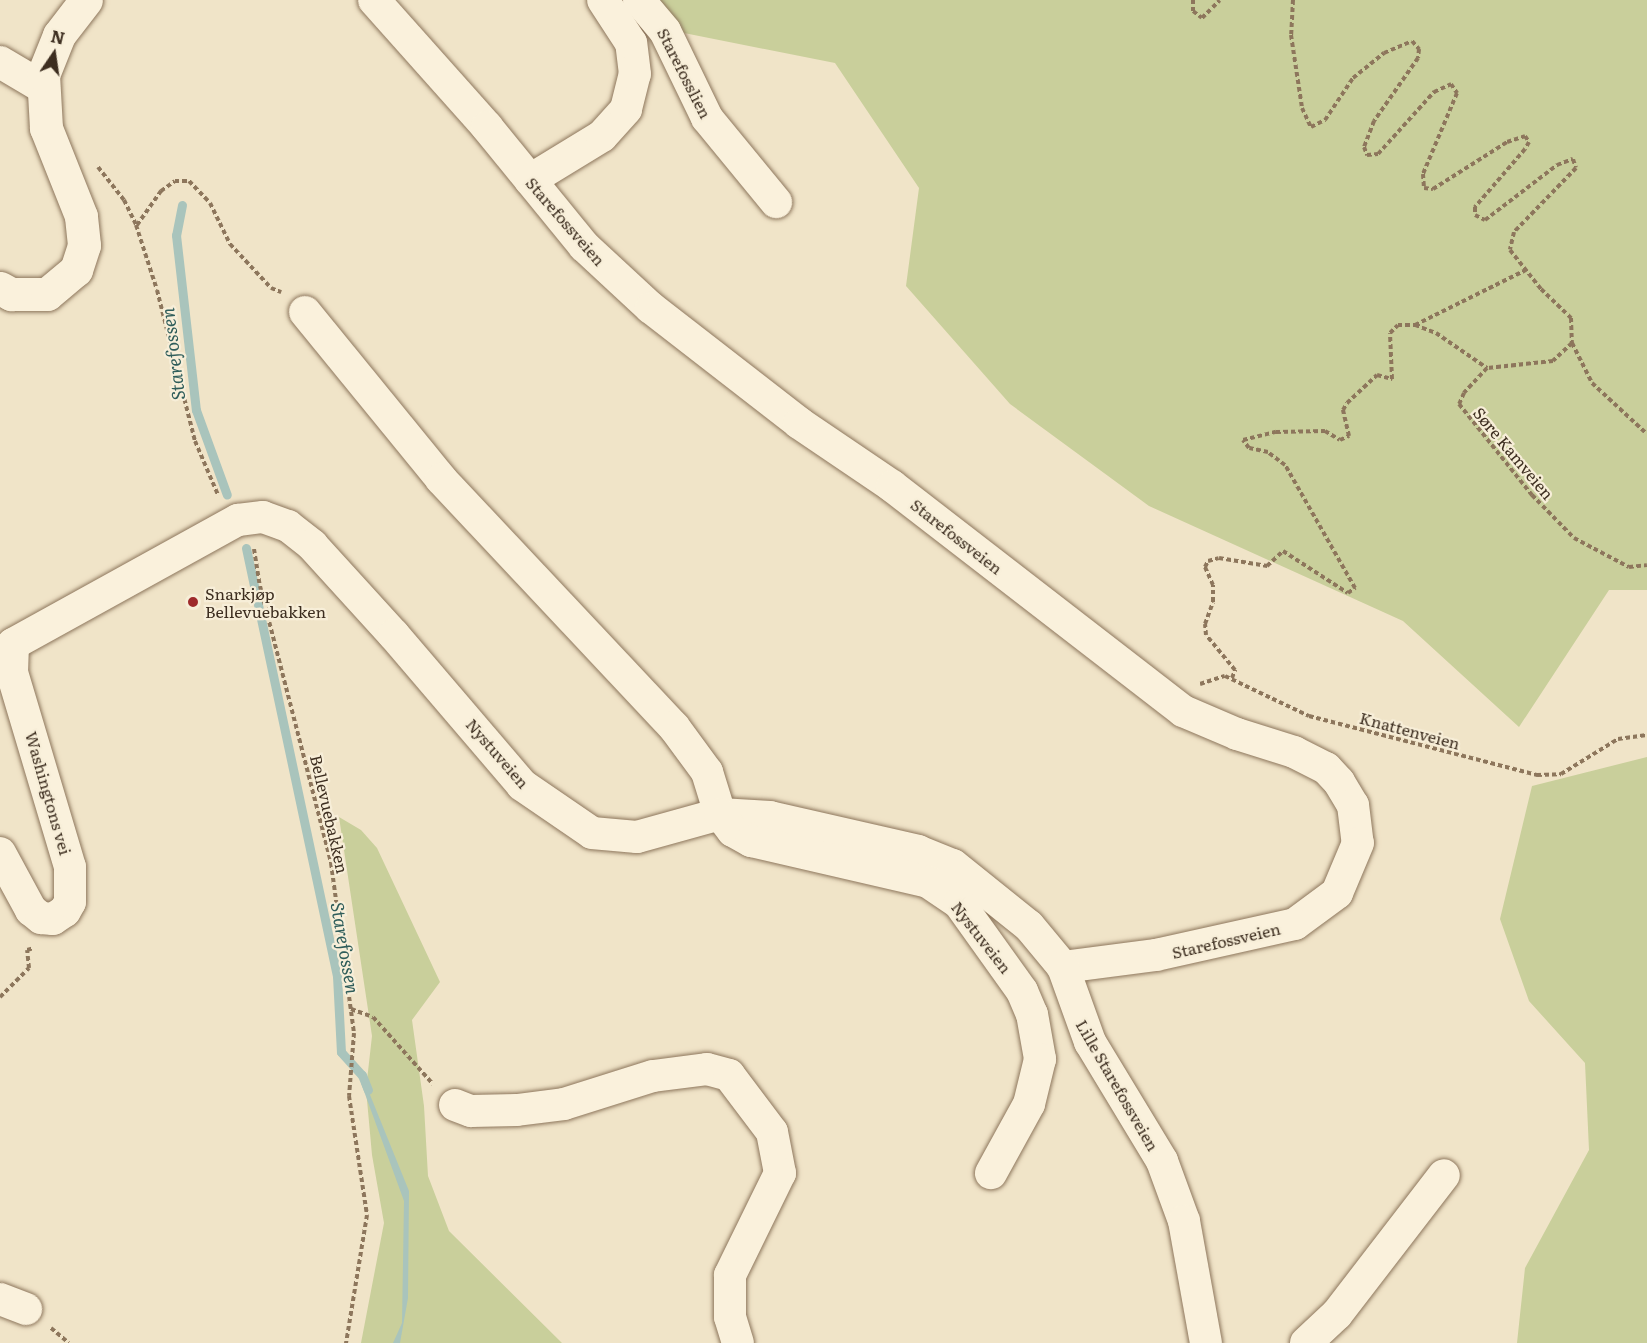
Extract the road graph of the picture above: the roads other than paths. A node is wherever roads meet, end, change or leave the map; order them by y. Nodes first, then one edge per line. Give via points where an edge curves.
1 (86, 0) edge
2 (374, 0) edge
3 (603, 0) edge
4 (639, 0) edge
5 (0, 62) edge
6 (44, 88) junction
7 (530, 180) junction
8 (777, 202) dead end
9 (0, 288) edge
10 (305, 312) dead end
11 (6, 635) edge
12 (720, 814) junction
13 (0, 853) edge
14 (1063, 967) junction
15 (454, 1105) road end
16 (991, 1173) dead end
17 (1444, 1175) dead end
18 (738, 1343) edge
19 (1206, 1343) edge
20 (1306, 1343) edge

1 - 6 street via 59,35 43,75
2 - 7 street, Starefossveien
3 - 7 street, Starefosslien via 632,43 635,74 626,109 602,135
4 - 8 street, Starefosslien via 665,31 707,118
5 - 6 street
6 - 9 street via 46,128 81,216 84,245 76,270 47,294 11,294
7 - 14 street, Starefossveien via 584,246 651,308 799,423 892,486 1172,703 1210,723 1294,752 1326,768 1353,805 1358,843 1337,892 1295,924 1156,955
10 - 12 street via 441,479 674,727 707,772
11 - 12 street, Nystuveien via 214,530 238,520 263,517 288,526 304,538 463,713 522,785 592,833 637,837
11 - 13 street, Washingtons vei via 12,674 70,867 70,902 64,911 53,919 41,918 32,910
12 - 14 street via 770,817 918,851 953,865 1029,926
12 - 16 street, Nystuveien via 733,831 751,841 928,882 959,903 1023,991 1032,1014 1040,1059 1029,1104
14 - 19 street, Lille Starefossveien via 1083,1029 1154,1143 1172,1185 1184,1221
15 - 18 street via 471,1111 517,1110 564,1104 653,1076 707,1069 729,1075 772,1132 780,1173 730,1275 730,1317
17 - 20 street via 1344,1305

